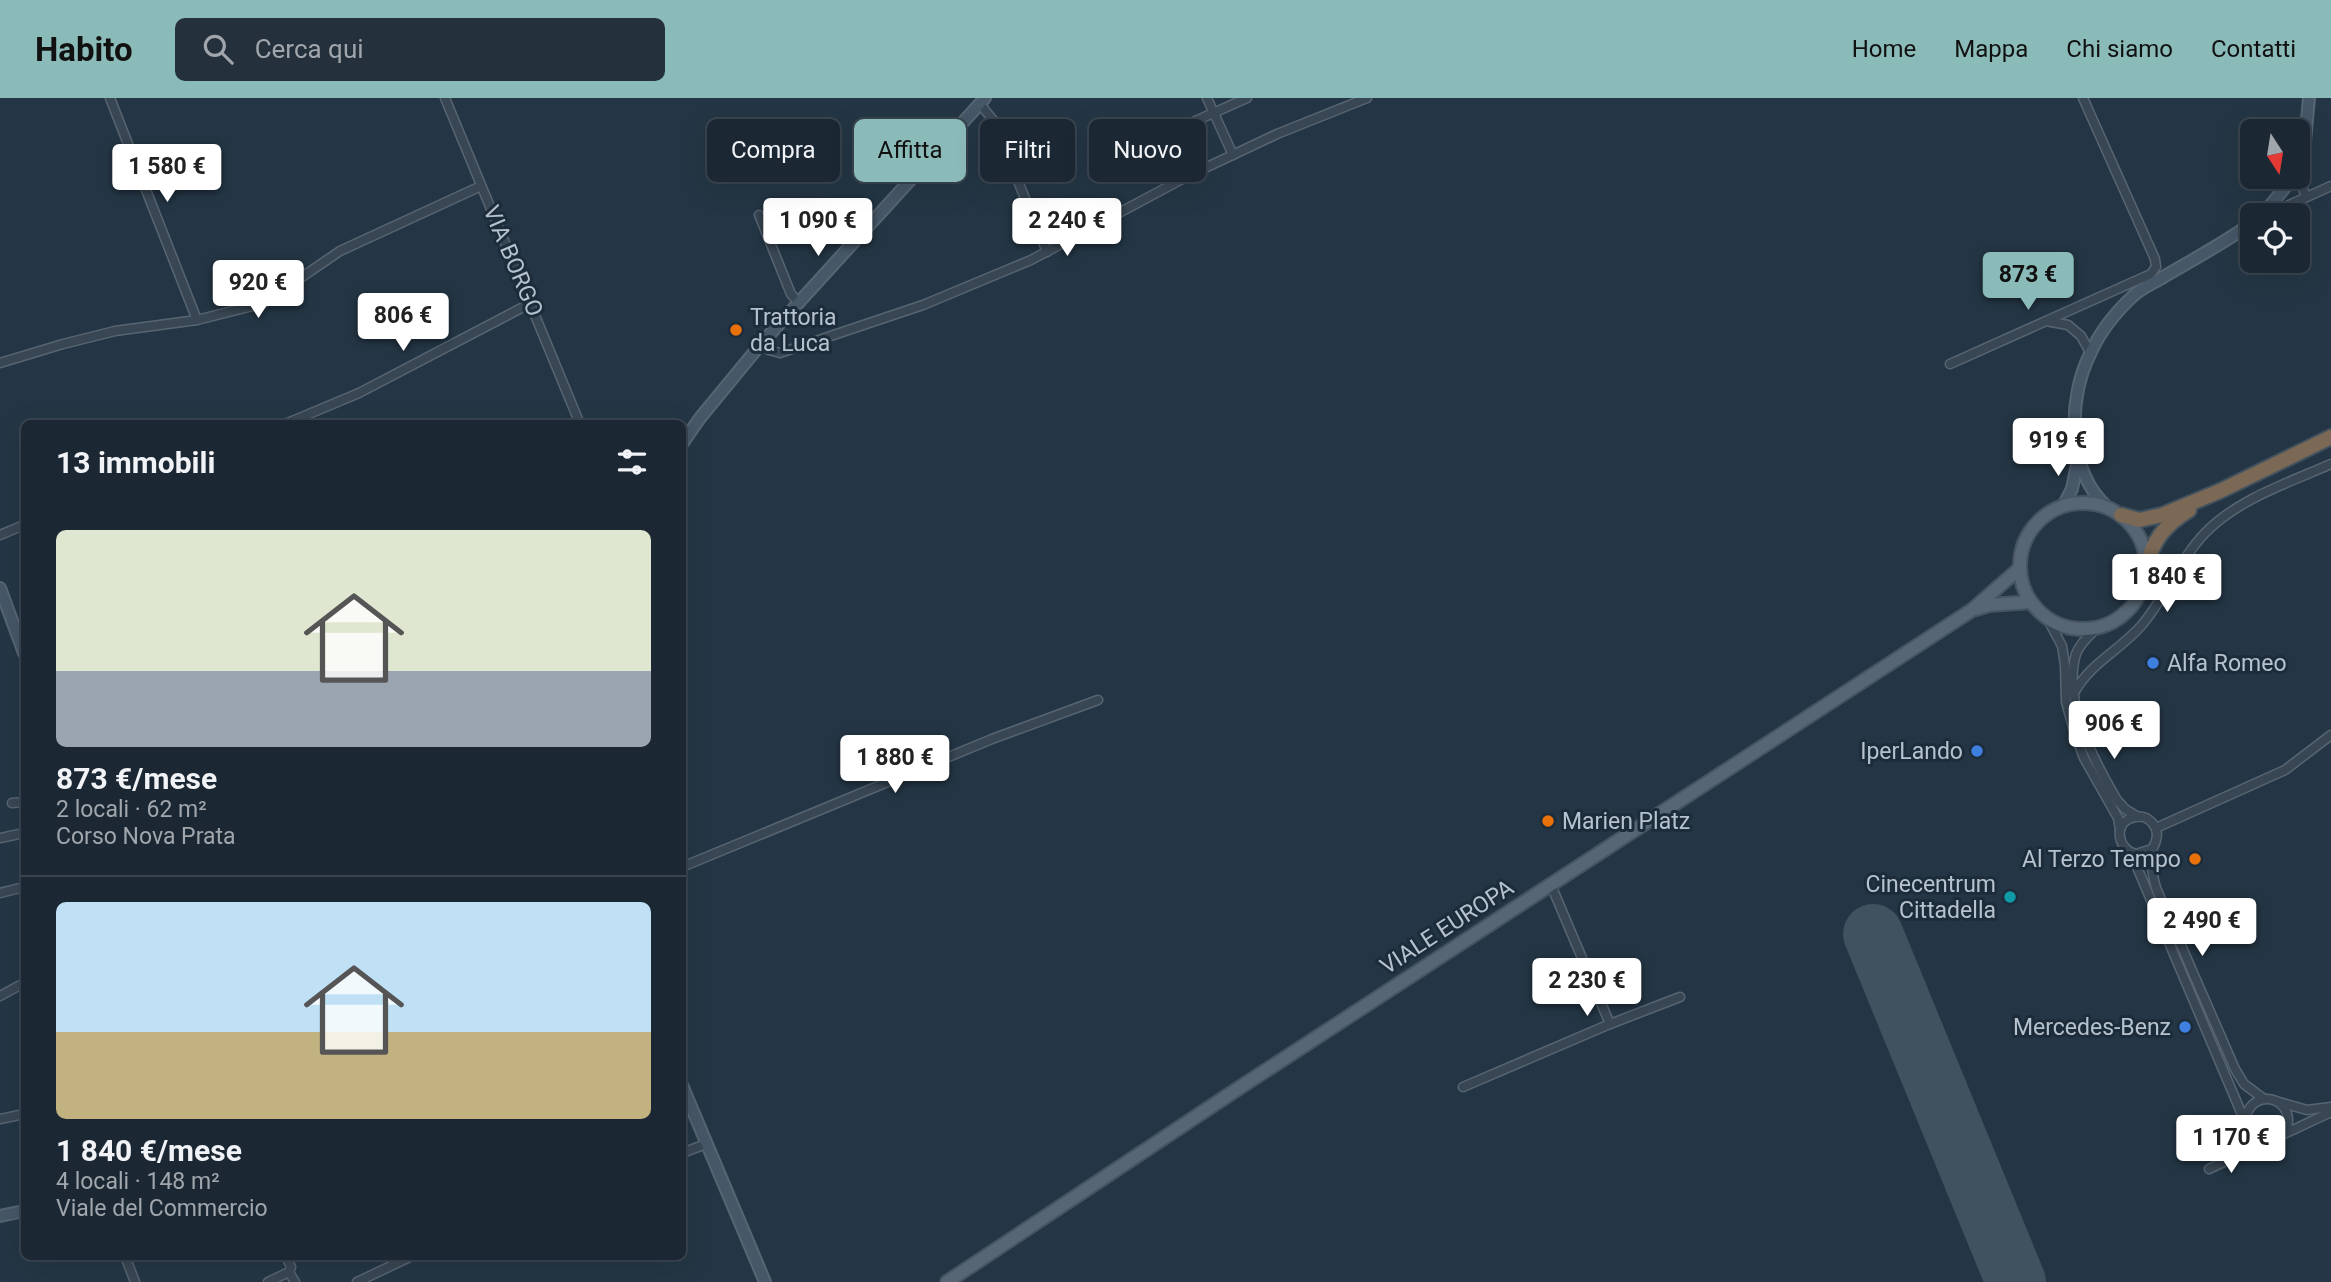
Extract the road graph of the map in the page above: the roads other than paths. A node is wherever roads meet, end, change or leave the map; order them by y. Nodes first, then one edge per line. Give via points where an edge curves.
1 (110, 98) edge
2 (445, 98) edge
3 (1207, 98) edge
4 (1247, 98) edge
5 (1367, 98) edge
6 (2083, 98) edge
7 (2309, 98) edge
8 (982, 101) edge
9 (1214, 113) junction
10 (1200, 119) edge
11 (2306, 119) edge
12 (1233, 155) junction
13 (481, 186) junction
14 (2331, 186) edge
15 (2285, 189) edge
16 (2303, 189) edge
17 (2306, 197) junction
18 (2274, 203) edge
19 (2292, 203) edge
20 (759, 215) dead end
21 (2240, 230) edge
22 (1046, 252) junction
23 (531, 303) junction
24 (799, 303) junction
25 (197, 320) junction
26 (2046, 321) junction
27 (761, 344) junction
28 (2090, 352) junction
29 (0, 363) edge
30 (1950, 364) dead end
31 (295, 420) edge
32 (578, 420) edge
33 (2331, 437) edge
34 (686, 438) edge
35 (2078, 459) junction
36 (2331, 464) edge
37 (2220, 491) junction
38 (2063, 506) junction
39 (2107, 508) junction
40 (2121, 515) junction
41 (21, 526) edge
42 (0, 534) edge
43 (2020, 568) junction
44 (2147, 568) junction
45 (0, 588) edge
46 (2031, 602) junction
47 (1972, 610) junction
48 (2047, 618) junction
49 (2096, 628) junction
50 (21, 645) edge
51 (2074, 693) junction
52 (1098, 700) dead end
53 (2331, 735) edge
54 (21, 802) edge
55 (12, 803) dead end
56 (2138, 817) junction
57 (2156, 828) junction
58 (2120, 830) junction
59 (21, 834) edge
60 (0, 838) edge
61 (2152, 849) junction
62 (2131, 853) junction
63 (686, 865) edge
64 (1551, 885) junction
65 (21, 888) edge
66 (0, 893) edge
67 (21, 985) edge
68 (0, 996) edge
69 (1680, 997) dead end
70 (1610, 1024) junction
71 (1463, 1087) dead end
72 (686, 1095) edge
73 (2264, 1099) junction
74 (2278, 1102) junction
75 (2331, 1110) edge
76 (21, 1115) edge
77 (0, 1119) edge
78 (2248, 1128) junction
79 (2284, 1134) junction
80 (2267, 1142) junction
81 (706, 1144) junction
82 (686, 1152) edge
83 (2241, 1154) junction
84 (2209, 1169) dead end
85 (21, 1212) edge
86 (0, 1216) edge
87 (127, 1260) edge
88 (288, 1260) edge
89 (404, 1260) edge
90 (289, 1272) junction
91 (135, 1282) edge
92 (268, 1282) edge
93 (296, 1282) edge
94 (357, 1282) edge
95 (765, 1282) edge
96 (947, 1282) edge

1 - 25 street
2 - 13 street, VIA BORGO
3 - 9 street
4 - 9 street
5 - 12 street
6 - 26 street via 2156,267 2151,274
7 - 11 main road
8 - 22 street
8 - 24 main road
9 - 10 street
9 - 12 street
12 - 22 street
13 - 23 street, VIA BORGO
13 - 25 street via 340,251 264,303
14 - 17 street
15 - 18 main road
16 - 17 street
17 - 19 street
20 - 24 street via 791,294
21 - 28 main road via 2134,295
22 - 27 street via 923,305 780,354
23 - 31 street via 359,393
23 - 32 street, VIA BORGO
24 - 27 main road
25 - 29 street via 115,331
26 - 28 street via 2068,325
26 - 30 street
27 - 34 main road
28 - 35 main road via 2074,423
33 - 37 highway
35 - 38 main road
35 - 39 main road via 2094,496
36 - 51 street via 2230,510 2204,533 2141,625 2081,679
37 - 40 highway via 2151,519
37 - 44 highway via 2161,532
38 - 39 main road via 2085,503
38 - 43 main road via 2031,530
39 - 40 main road
40 - 44 main road via 2140,538
41 - 42 street
43 - 46 main road
43 - 47 main road, VIALE EUROPA
44 - 49 main road via 2137,600 2126,613
45 - 50 main road
46 - 47 main road, VIALE EUROPA
46 - 48 main road
47 - 64 main road, VIALE EUROPA
48 - 49 main road via 2076,629
48 - 58 street via 2062,646 2066,702 2084,758 2118,818
49 - 51 street via 2077,654
51 - 56 street via 2076,714 2110,788 2125,810
52 - 63 street via 992,738
53 - 57 street via 2285,770
54 - 55 street
56 - 57 street via 2150,820
56 - 58 street via 2127,820
57 - 61 street
58 - 62 street via 2120,841
59 - 60 street
61 - 62 street
61 - 73 street via 2156,888 2235,1069 2244,1084
62 - 78 street
64 - 70 street
64 - 96 main road, VIALE EUROPA
65 - 66 street
67 - 68 street
69 - 70 street
70 - 71 street
72 - 81 main road
73 - 74 street
73 - 78 street via 2248,1111
74 - 75 street via 2307,1110
74 - 79 street via 2289,1120
75 - 79 street
76 - 77 street
78 - 80 street via 2254,1137
78 - 83 street
79 - 80 street
80 - 83 street
81 - 82 street
81 - 95 main road
83 - 84 street
85 - 86 main road
87 - 91 street
88 - 90 street
89 - 94 street
90 - 92 street
90 - 93 street

